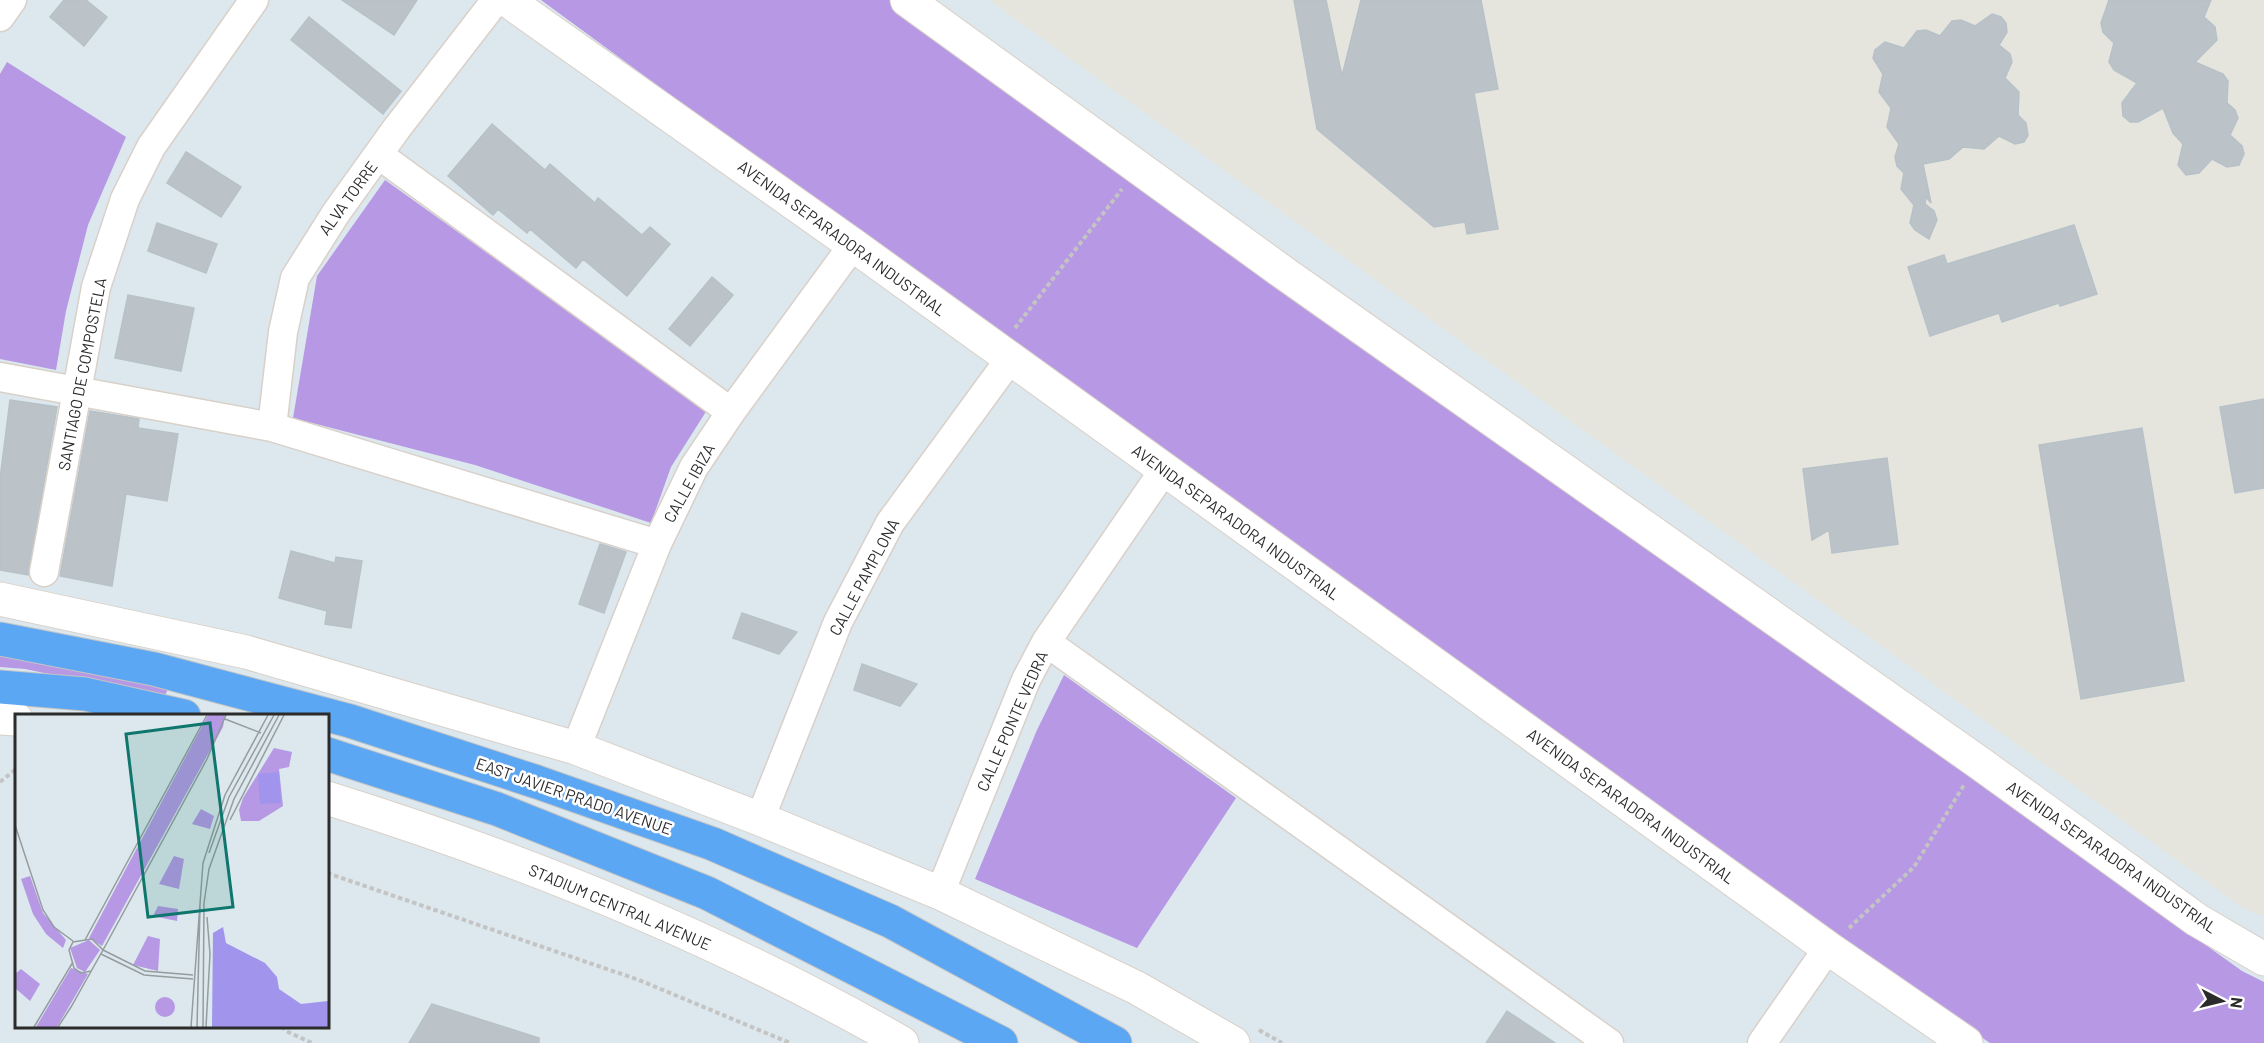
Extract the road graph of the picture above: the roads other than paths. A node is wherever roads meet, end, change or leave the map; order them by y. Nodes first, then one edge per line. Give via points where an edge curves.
1 (12, 0) edge
2 (254, 0) edge
3 (496, 0) edge
4 (507, 0) edge
5 (907, 0) edge
6 (0, 17) edge
7 (379, 155) junction
8 (853, 245) junction
9 (1004, 354) junction
10 (0, 377) edge
11 (78, 391) junction
12 (731, 412) junction
13 (272, 427) junction
14 (1164, 470) junction
15 (657, 544) junction
16 (44, 572) dead end
17 (0, 599) edge
18 (0, 639) edge
19 (1046, 642) junction
20 (0, 687) edge
21 (175, 714) edge
22 (324, 714) edge
23 (328, 715) edge
24 (0, 718) edge
25 (15, 719) edge
26 (576, 748) junction
27 (328, 754) edge
28 (328, 798) edge
29 (760, 819) junction
30 (940, 893) junction
31 (1828, 948) junction
32 (2264, 959) edge
33 (902, 1043) edge
34 (1001, 1043) edge
35 (1115, 1043) edge
36 (1233, 1043) edge
37 (1609, 1043) edge
38 (1762, 1043) edge
39 (1966, 1043) edge

1 - 6 street
2 - 11 street, SANTIAGO DE COMPOSTELA via 151,147 125,199 96,287
3 - 7 street, ALVA TORRE
4 - 8 main road, AVENIDA SEPARADORA INDUSTRIAL
5 - 32 main road, AVENIDA SEPARADORA INDUSTRIAL via 1284,273 2197,920
7 - 12 street
7 - 13 street, ALVA TORRE via 308,254 291,287
8 - 9 main road, AVENIDA SEPARADORA INDUSTRIAL
8 - 12 street, CALLE IBIZA
9 - 14 main road, AVENIDA SEPARADORA INDUSTRIAL
9 - 29 street, CALLE PAMPLONA via 890,523 838,622
10 - 11 street
11 - 13 street
11 - 16 street, SANTIAGO DE COMPOSTELA
12 - 15 street, CALLE IBIZA via 694,467
13 - 15 street
14 - 19 street, CALLE PONTE VEDRA
14 - 31 main road, AVENIDA SEPARADORA INDUSTRIAL
15 - 26 street, CALLE IBIZA
17 - 26 main road via 246,652
18 - 22 main road, EAST JAVIER PRADO AVENUE via 154,669
19 - 30 street, CALLE PONTE VEDRA via 1026,680
19 - 37 street
20 - 21 main road via 85,694
23 - 35 main road, EAST JAVIER PRADO AVENUE via 713,844 890,921
24 - 25 main road
26 - 29 main road
27 - 34 main road via 497,809 707,892
28 - 33 main road, STADIUM CENTRAL AVENUE via 564,881 726,951
29 - 30 main road
30 - 36 main road via 1137,988
31 - 38 street
31 - 39 main road, AVENIDA SEPARADORA INDUSTRIAL

